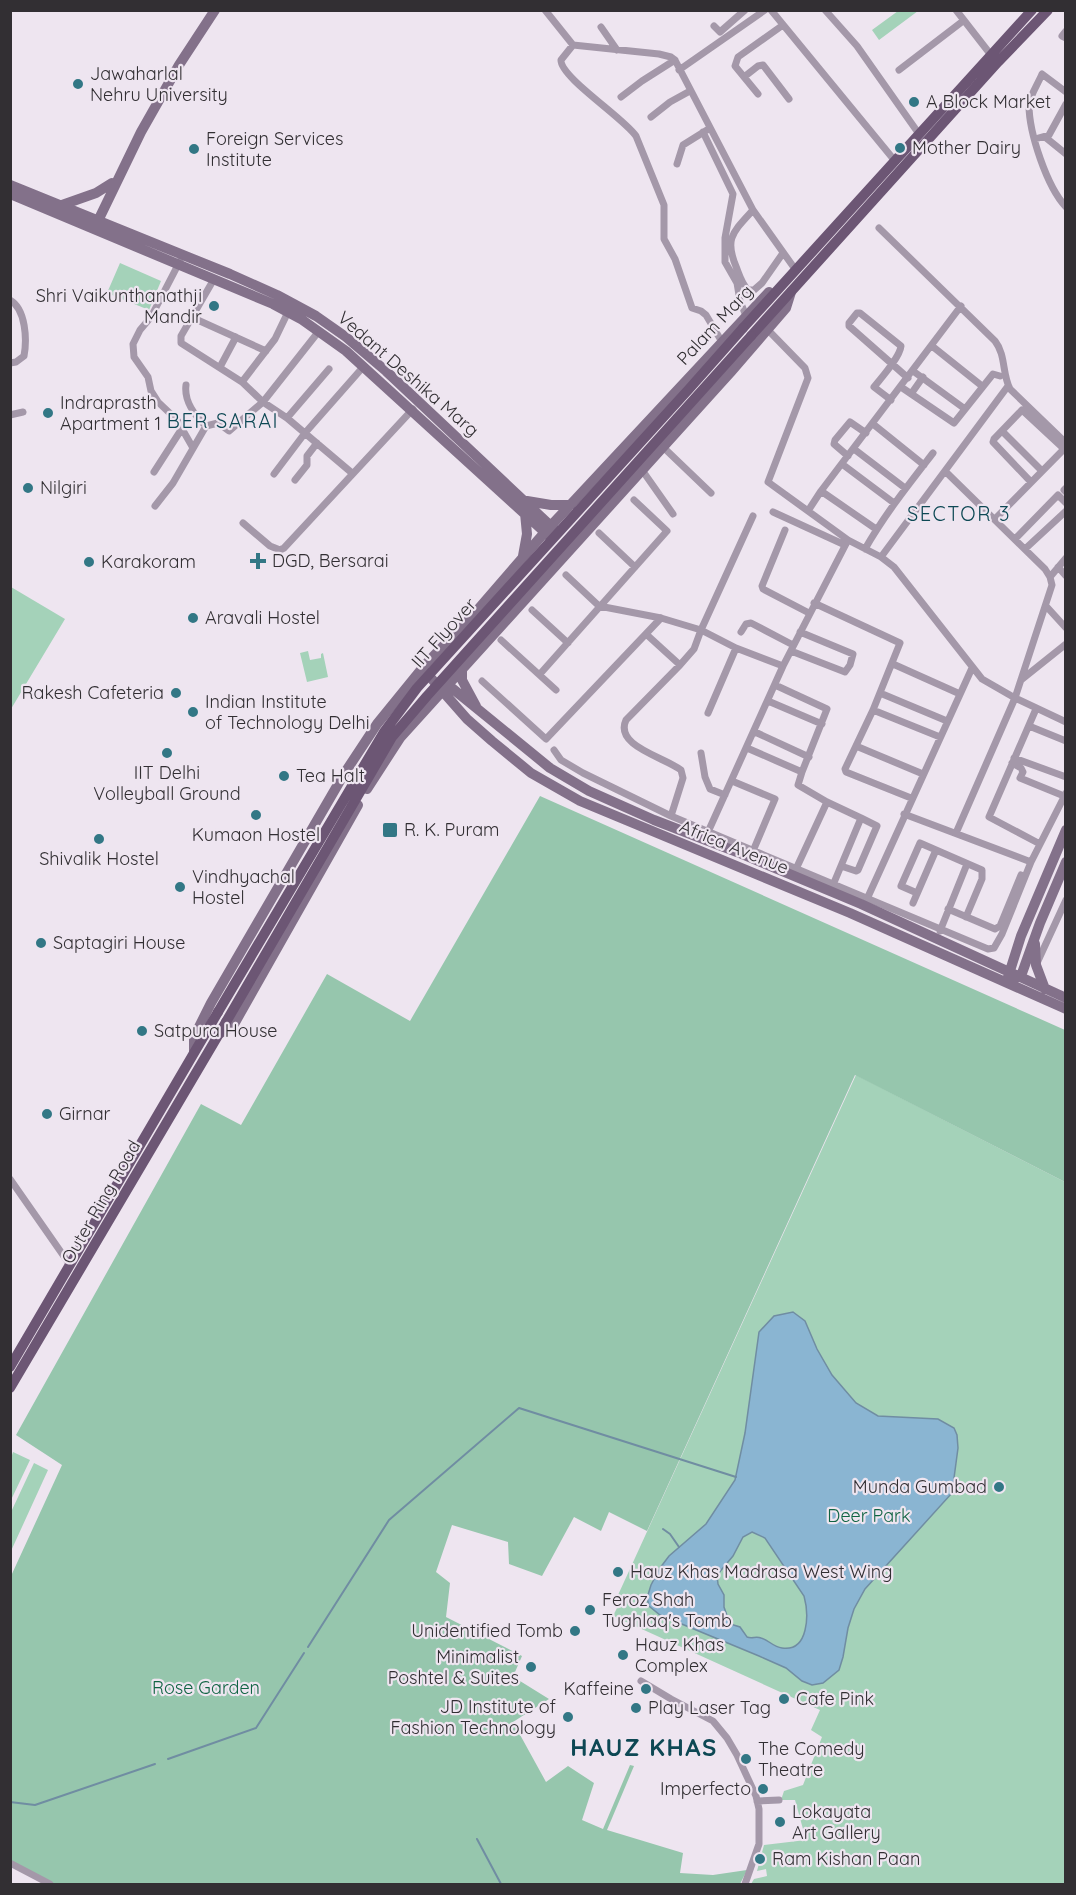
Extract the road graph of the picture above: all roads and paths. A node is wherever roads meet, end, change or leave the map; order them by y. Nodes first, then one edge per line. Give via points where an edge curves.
1 (210, 10) edge
2 (215, 10) edge
3 (545, 10) edge
4 (745, 10) edge
5 (765, 10) edge
6 (771, 10) edge
7 (825, 10) edge
8 (956, 10) edge
9 (1032, 10) edge
10 (1048, 10) edge
11 (963, 21) junction
12 (783, 25) junction
13 (714, 26) dead end
14 (601, 27) dead end
15 (1065, 31) edge
16 (1065, 38) edge
17 (573, 45) junction
18 (617, 50) junction
19 (991, 55) junction
20 (675, 60) junction
21 (679, 70) junction
22 (899, 70) dead end
23 (744, 77) junction
24 (165, 86) junction
25 (690, 91) junction
26 (1065, 92) edge
27 (758, 94) dead end
28 (621, 98) dead end
29 (789, 99) dead end
30 (1065, 104) edge
31 (651, 117) dead end
32 (706, 130) junction
33 (919, 134) junction
34 (1045, 137) junction
35 (1035, 139) junction
36 (1065, 154) edge
37 (895, 161) junction
38 (677, 164) dead end
39 (112, 183) junction
40 (10, 185) edge
41 (10, 194) edge
42 (1064, 204) edge
43 (61, 205) junction
44 (753, 210) junction
45 (96, 223) junction
46 (879, 228) dead end
47 (783, 253) junction
48 (181, 259) junction
49 (795, 269) junction
50 (214, 279) junction
51 (780, 285) junction
52 (791, 292) junction
53 (10, 300) edge
54 (961, 306) junction
55 (288, 312) junction
56 (746, 316) junction
57 (191, 317) junction
58 (768, 330) junction
59 (319, 331) junction
60 (747, 332) junction
61 (236, 337) junction
62 (722, 342) junction
63 (932, 346) junction
64 (266, 351) junction
65 (10, 363) edge
66 (891, 365) junction
67 (364, 366) junction
68 (220, 367) junction
69 (329, 369) dead end
70 (913, 370) junction
71 (386, 371) junction
72 (1000, 376) dead end
73 (922, 377) junction
74 (908, 378) junction
75 (378, 381) junction
76 (242, 382) junction
77 (186, 385) dead end
78 (982, 386) junction
79 (1008, 386) junction
80 (901, 387) junction
81 (911, 394) junction
82 (891, 400) junction
83 (263, 402) junction
84 (415, 406) junction
85 (965, 409) junction
86 (23, 412) dead end
87 (10, 415) edge
88 (286, 418) junction
89 (873, 424) junction
90 (206, 426) junction
91 (181, 430) junction
92 (1002, 431) junction
93 (305, 433) junction
94 (866, 433) junction
95 (317, 443) junction
96 (663, 447) junction
97 (1064, 447) edge
98 (193, 448) junction
99 (854, 449) junction
100 (933, 453) dead end
101 (848, 456) junction
102 (842, 464) junction
103 (924, 465) junction
104 (642, 470) junction
105 (1042, 471) junction
106 (154, 472) dead end
107 (946, 472) junction
108 (352, 473) junction
109 (274, 474) dead end
110 (599, 474) junction
111 (295, 480) dead end
112 (1032, 482) junction
113 (905, 488) junction
114 (821, 491) junction
115 (622, 492) junction
116 (711, 493) dead end
117 (524, 500) junction
118 (634, 500) dead end
119 (894, 503) junction
120 (1065, 503) edge
121 (571, 505) junction
122 (155, 506) dead end
123 (808, 511) junction
124 (773, 512) dead end
125 (1065, 512) edge
126 (525, 513) junction
127 (673, 514) dead end
128 (753, 516) dead end
129 (994, 519) junction
130 (243, 523) dead end
131 (548, 529) junction
132 (876, 529) junction
133 (785, 530) dead end
134 (599, 533) dead end
135 (1015, 539) junction
136 (846, 543) junction
137 (865, 549) junction
138 (1025, 549) junction
139 (569, 550) junction
140 (881, 557) junction
141 (1065, 558) edge
142 (522, 559) junction
143 (635, 567) junction
144 (1058, 567) junction
145 (566, 575) dead end
146 (1065, 576) edge
147 (1050, 577) junction
148 (814, 603) junction
149 (599, 606) junction
150 (1046, 606) junction
151 (532, 610) dead end
152 (809, 613) junction
153 (661, 618) junction
154 (1065, 628) edge
155 (701, 630) junction
156 (741, 632) dead end
157 (800, 632) junction
158 (646, 634) junction
159 (501, 640) dead end
160 (568, 643) junction
161 (1065, 644) edge
162 (736, 648) junction
163 (792, 648) junction
164 (893, 664) junction
165 (424, 665) junction
166 (680, 665) junction
167 (783, 666) junction
168 (462, 668) junction
169 (972, 668) junction
170 (540, 674) junction
171 (1021, 680) junction
172 (482, 681) dead end
173 (775, 685) junction
174 (556, 690) dead end
175 (440, 691) junction
176 (880, 693) junction
177 (960, 694) junction
178 (1015, 698) junction
179 (768, 701) junction
180 (392, 706) junction
181 (1036, 709) junction
182 (873, 710) junction
183 (479, 712) junction
184 (708, 712) dead end
185 (947, 721) junction
186 (1065, 722) edge
187 (412, 724) junction
188 (822, 724) junction
189 (1029, 726) junction
190 (755, 732) junction
191 (940, 737) junction
192 (1065, 741) edge
193 (856, 746) junction
194 (747, 748) junction
195 (554, 750) dead end
196 (701, 753) dead end
197 (809, 757) junction
198 (1013, 760) junction
199 (802, 772) junction
200 (922, 774) junction
201 (1065, 777) edge
202 (732, 781) junction
203 (725, 795) junction
204 (1065, 795) edge
205 (911, 798) junction
206 (827, 802) junction
207 (904, 814) junction
208 (671, 816) junction
209 (861, 818) junction
210 (1065, 830) edge
211 (708, 832) junction
212 (957, 833) junction
213 (1040, 844) junction
214 (936, 850) junction
215 (753, 851) junction
216 (1065, 862) edge
217 (967, 864) junction
218 (1028, 864) junction
219 (841, 866) junction
220 (796, 869) junction
221 (1062, 884) edge
222 (833, 885) junction
223 (917, 893) junction
224 (867, 900) junction
225 (1065, 900) edge
226 (913, 903) dead end
227 (948, 909) junction
228 (966, 917) junction
229 (1040, 923) junction
230 (940, 930) junction
231 (1036, 965) junction
232 (1016, 974) junction
233 (1005, 983) junction
234 (1045, 989) junction
235 (1065, 998) edge
236 (1065, 1009) edge
237 (219, 1034) junction
238 (194, 1051) junction
239 (10, 1179) edge
240 (70, 1265) junction
241 (10, 1367) edge
242 (10, 1388) edge
243 (641, 1681) dead end
244 (779, 1800) dead end
245 (758, 1801) junction
246 (10, 1863) edge
247 (50, 1884) edge
248 (745, 1884) edge

1 - 24 main road
2 - 24 main road
3 - 17 street
4 - 13 street via 720,32
5 - 21 street
6 - 12 street
7 - 33 street
8 - 11 street
9 - 19 main road, Palam Marg
10 - 52 main road
11 - 19 street
11 - 22 street
12 - 23 street via 736,59 735,66
12 - 37 street
14 - 18 street
15 - 16 street
17 - 18 street
17 - 62 street via 561,60 562,68 636,136 664,205 664,239 692,308 706,315
18 - 20 street via 659,54
19 - 33 main road, Palam Marg
20 - 21 street
20 - 28 street
21 - 25 street
23 - 27 street
23 - 29 street via 763,65
24 - 39 main road via 137,130
24 - 45 main road
25 - 31 street
25 - 32 street
26 - 35 street via 1042,74 1029,104
30 - 34 street
32 - 38 street via 683,145
32 - 44 street
32 - 56 street via 734,194 725,238 725,262 737,283
33 - 37 main road, Palam Marg
34 - 35 street
34 - 36 street
35 - 42 street via 1048,181
37 - 49 main road, Palam Marg
39 - 43 main road via 96,194
39 - 45 main road
40 - 43 main road
41 - 45 main road
43 - 45 main road
44 - 47 street
44 - 47 street via 730,241 730,253 742,284 754,290
45 - 48 main road, Vedant Deshika Marg
46 - 54 street
47 - 49 street
48 - 50 main road, Vedant Deshika Marg
48 - 71 main road, Vedant Deshika Marg via 278,295 346,337
48 - 91 street via 133,344 134,357 148,377 151,391 175,417
49 - 51 main road, Palam Marg
50 - 55 main road, Vedant Deshika Marg
50 - 57 street
51 - 56 main road, Palam Marg
51 - 60 main road, IIT Flyover
52 - 58 main road via 786,308
52 - 60 main road, IIT Flyover
53 - 65 street via 19,306 26,344 24,356
54 - 63 street
54 - 79 street via 998,345
55 - 59 main road, Vedant Deshika Marg
55 - 64 street
56 - 62 main road, Palam Marg
57 - 61 street
57 - 68 street via 181,343
58 - 96 main road
58 - 123 street via 805,368 808,378 768,482
59 - 67 main road, Vedant Deshika Marg
59 - 83 street
60 - 237 main road, IIT Flyover, bridge via 392,737
60 - 238 main road, IIT Flyover, bridge via 690,389 417,688 384,732
61 - 64 street
61 - 68 street
62 - 110 main road, Palam Marg
63 - 70 street
63 - 78 street
64 - 76 street
66 - 66 street via 849,326 857,313 901,345
66 - 74 street
66 - 82 street via 874,387
67 - 75 main road, Vedant Deshika Marg
67 - 93 street
68 - 76 street
69 - 88 street
70 - 73 street
70 - 74 street
71 - 75 street
71 - 84 main road, Vedant Deshika Marg
72 - 78 street via 993,374
73 - 81 street
73 - 85 street
74 - 80 street
75 - 84 main road, Vedant Deshika Marg
76 - 83 street
77 - 90 street via 187,401
78 - 85 street
79 - 97 street
79 - 107 street
80 - 81 street
80 - 82 street
81 - 85 street via 953,423
82 - 89 street
83 - 88 street
83 - 90 street via 229,431 218,423
84 - 108 street
84 - 117 main road, Vedant Deshika Marg
84 - 126 main road, Vedant Deshika Marg
86 - 87 street
88 - 93 street
89 - 94 street
89 - 103 street
90 - 98 street
91 - 98 street
91 - 106 street
92 - 97 street via 1023,410
92 - 105 street
92 - 112 street via 993,442
93 - 95 street
93 - 109 street
94 - 99 street
94 - 101 street via 851,422 841,431 834,444
95 - 108 street
95 - 111 street
96 - 104 main road
96 - 116 street
97 - 105 street
98 - 122 street
99 - 101 street
99 - 113 street
100 - 103 street
101 - 102 street
102 - 114 street
102 - 119 street
103 - 113 street
104 - 115 main road
104 - 127 street
105 - 112 street
107 - 129 street
107 - 140 street
108 - 130 street via 285,548 270,546
110 - 115 main road via 596,484 600,493 610,497
110 - 121 main road, Palam Marg
112 - 129 street
113 - 119 street
114 - 123 street
114 - 132 street
115 - 139 main road
117 - 121 main road
117 - 131 main road, Vedant Deshika Marg
118 - 143 street via 667,531
119 - 132 street
120 - 135 street via 1058,495
121 - 131 main road, Palam Marg
123 - 136 street
124 - 136 street
125 - 138 street
126 - 131 main road, Vedant Deshika Marg
126 - 142 main road via 527,534
128 - 155 street
129 - 135 street
131 - 139 main road, Vedant Deshika Marg
131 - 142 main road, Palam Marg
132 - 137 street
133 - 152 street via 762,586
134 - 143 street
135 - 138 street
136 - 137 street
136 - 148 street
137 - 140 street
138 - 147 street
139 - 168 main road
140 - 169 street via 898,573
141 - 144 street
142 - 165 main road, Palam Marg
143 - 149 street
144 - 146 street
144 - 147 street
145 - 149 street
147 - 150 street via 1052,585
148 - 152 street
148 - 164 street via 900,642
149 - 153 street
149 - 160 street
150 - 154 street
150 - 171 street
151 - 160 street
152 - 157 street
153 - 155 street
153 - 158 street
155 - 162 street
155 - 166 street via 694,649
156 - 163 street via 751,623
157 - 163 street
157 - 163 street via 852,654 850,665 845,672
158 - 166 street
158 - 172 street via 546,739
159 - 170 street
160 - 170 street
161 - 171 street
162 - 167 street
162 - 184 street
163 - 167 street
164 - 176 street
164 - 177 street
165 - 175 main road, Africa Avenue
165 - 180 main road, Palam Marg
166 - 208 street via 626,720 623,729 632,743 681,770
167 - 173 street
168 - 175 main road
168 - 183 main road via 462,680
169 - 177 street
169 - 178 street via 982,679
170 - 174 street
171 - 178 street
173 - 179 street
173 - 188 street via 827,708
175 - 183 main road, Africa Avenue
175 - 187 main road
175 - 233 main road, Africa Avenue via 531,773 580,801 850,913
176 - 182 street
176 - 185 street
177 - 185 street
178 - 181 street
178 - 212 street
179 - 188 street
179 - 190 street
180 - 187 main road via 408,711 413,716
180 - 238 main road, Palam Marg via 344,774 211,1003 194,1037
181 - 186 street
181 - 189 street
182 - 191 street
182 - 193 street
183 - 232 main road, Africa Avenue via 550,768 589,791 861,904
185 - 191 street
187 - 237 main road via 370,784 233,1026
188 - 197 street
189 - 192 street
189 - 198 street
190 - 194 street
190 - 197 street
191 - 200 street
193 - 200 street
193 - 205 street via 846,772
194 - 199 street
194 - 202 street
195 - 208 street via 561,760 583,773
196 - 203 street via 710,789
197 - 199 street
198 - 201 street
198 - 204 street via 1023,772 1020,778
198 - 213 street via 990,818
199 - 206 street via 800,787
200 - 205 street
202 - 203 street
202 - 215 street via 776,799
203 - 211 street
204 - 213 street
205 - 207 street
206 - 209 street
206 - 220 street
207 - 212 street
207 - 224 street
208 - 211 street
209 - 219 street
209 - 219 street via 877,826 873,837 858,870
210 - 232 main road via 1020,936
211 - 215 street
212 - 218 street
213 - 218 street
214 - 217 street
214 - 223 street
214 - 223 street via 920,843 901,885
215 - 220 street
216 - 221 main road
217 - 227 street
217 - 228 street via 983,874
218 - 228 street via 998,927
218 - 230 street via 994,948 984,948
219 - 222 street
220 - 222 street
221 - 229 main road
222 - 224 street
223 - 226 street
224 - 230 street
225 - 231 street
227 - 228 street
227 - 230 street
229 - 231 main road
229 - 232 main road
231 - 234 main road
232 - 233 main road
232 - 234 main road, Africa Avenue
233 - 236 main road, Africa Avenue
234 - 235 main road, Africa Avenue
237 - 242 main road, Outer Ring Road
238 - 240 main road, Outer Ring Road
239 - 240 street
240 - 241 main road, Outer Ring Road
243 - 245 street via 713,1720 732,1746
244 - 245 street
245 - 248 street via 759,1844
246 - 247 street

